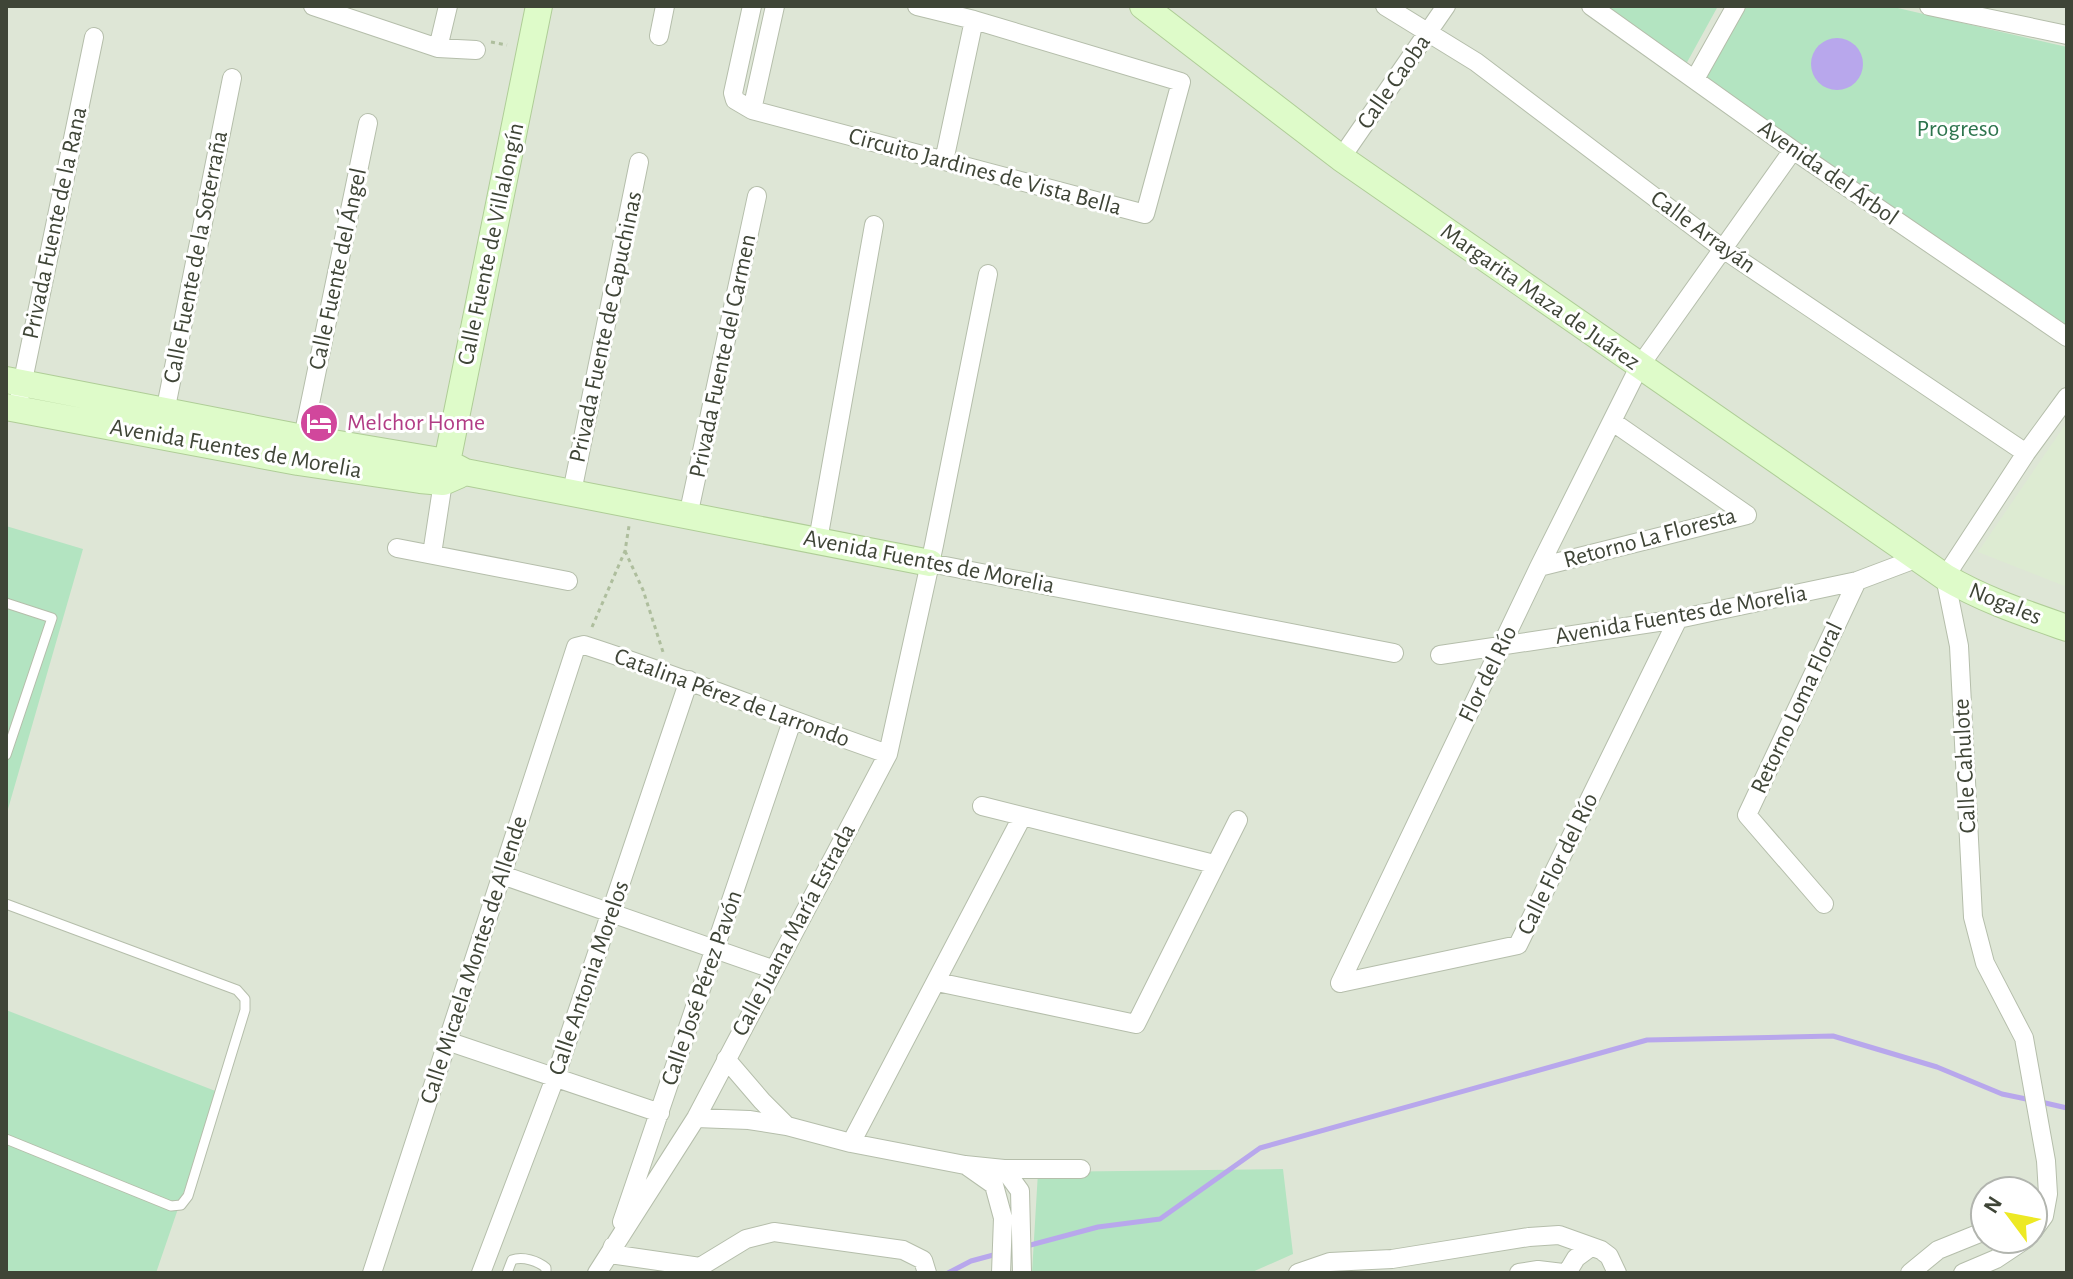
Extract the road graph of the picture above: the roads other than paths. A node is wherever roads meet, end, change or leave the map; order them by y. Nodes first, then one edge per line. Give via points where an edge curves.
1 (313, 6) edge
2 (448, 6) edge
3 (539, 6) edge
4 (665, 6) edge
5 (752, 6) edge
6 (775, 6) edge
7 (917, 6) edge
8 (1143, 6) edge
9 (1385, 6) edge
10 (1446, 6) edge
11 (1591, 6) edge
12 (1736, 6) edge
13 (1929, 6) edge
14 (974, 20) junction
15 (1427, 34) junction
16 (2067, 35) edge
17 (659, 36) dead end
18 (94, 37) dead end
19 (438, 48) junction
20 (476, 50) road end
21 (232, 78) dead end
22 (1695, 79) junction
23 (752, 110) junction
24 (368, 123) dead end
25 (1793, 150) junction
26 (1341, 158) junction
27 (944, 161) junction
28 (639, 162) dead end
29 (757, 196) dead end
30 (874, 225) dead end
31 (1723, 249) junction
32 (988, 274) dead end
33 (2067, 337) edge
34 (1639, 367) junction
35 (13, 395) edge
36 (2067, 397) edge
37 (1613, 422) junction
38 (163, 424) junction
39 (300, 450) junction
40 (2026, 453) junction
41 (451, 472) junction
42 (572, 492) junction
43 (688, 516) junction
44 (818, 540) junction
45 (397, 548) dead end
46 (432, 554) junction
47 (1918, 558) junction
48 (930, 563) junction
49 (1539, 567) junction
50 (1945, 577) junction
51 (568, 581) dead end
52 (1857, 581) junction
53 (6, 603) edge
54 (1678, 619) junction
55 (2067, 628) edge
56 (580, 646) joint
57 (1501, 647) junction
58 (1394, 653) dead end
59 (1440, 655) dead end
60 (689, 680) junction
61 (792, 721) junction
62 (888, 754) junction
63 (6, 755) edge
64 (982, 806) dead end
65 (1022, 817) junction
66 (1238, 820) dead end
67 (1214, 864) junction
68 (502, 875) junction
69 (6, 904) edge
70 (1824, 904) dead end
71 (611, 913) junction
72 (716, 949) junction
73 (772, 969) junction
74 (937, 982) junction
75 (1340, 983) joint
76 (447, 1041) junction
77 (726, 1059) junction
78 (555, 1078) junction
79 (660, 1113) junction
80 (696, 1118) junction
81 (787, 1126) junction
82 (6, 1139) edge
83 (851, 1143) junction
84 (2044, 1152) junction
85 (1081, 1169) dead end
86 (2038, 1175) edge
87 (2046, 1175) edge
88 (999, 1177) junction
89 (1969, 1237) edge
90 (1591, 1247) junction
91 (610, 1254) junction
92 (2002, 1255) edge
93 (1001, 1258) edge
94 (1023, 1259) edge
95 (1330, 1262) junction
96 (1392, 1268) edge
97 (372, 1273) edge
98 (481, 1273) edge
99 (507, 1273) edge
100 (546, 1273) edge
101 (597, 1273) edge
102 (927, 1273) edge
103 (1298, 1273) edge
104 (1346, 1273) edge
105 (1519, 1273) edge
106 (1565, 1273) edge
107 (1617, 1273) edge
108 (1910, 1273) edge
109 (1963, 1273) edge

1 - 19 street
2 - 19 street
3 - 41 street, Calle Fuente de Villalongín
4 - 17 street
5 - 23 street via 733,93
6 - 23 street
7 - 14 street, Circuito Jardines de Vista Bella
8 - 26 street, Margarita Maza de Juárez
9 - 15 street, Calle Arrayán
10 - 15 street, Calle Caoba
11 - 22 street, Avenida del Árbol
12 - 22 street
13 - 16 street
14 - 27 street
14 - 27 street, Circuito Jardines de Vista Bella via 1181,82 1145,214
15 - 26 street, Calle Caoba
15 - 31 street, Calle Arrayán via 1476,62
18 - 35 street, Privada Fuente de la Rana
19 - 20 street
21 - 38 street, Calle Fuente de la Soterraña
22 - 25 street, Avenida del Árbol
23 - 27 street, Circuito Jardines de Vista Bella
24 - 39 street, Calle Fuente del Ángel
25 - 31 street, Flor del Río
25 - 33 street, Avenida del Árbol
26 - 34 street, Margarita Maza de Juárez
28 - 42 street, Privada Fuente de Capuchinas
29 - 43 street, Privada Fuente del Carmen
30 - 44 street
31 - 34 street, Flor del Río
31 - 40 street, Calle Arrayán
32 - 48 street, Calle Juana María Estrada
34 - 37 street, Flor del Río
34 - 47 street, Margarita Maza de Juárez
35 - 38 street, Avenida Fuentes de Morelia
36 - 40 street
37 - 49 street, Flor del Río
37 - 49 street, Retorno La Floresta via 1747,515
38 - 39 street, Avenida Fuentes de Morelia
39 - 41 street, Avenida Fuentes de Morelia
40 - 50 street
41 - 42 street, Avenida Fuentes de Morelia
41 - 46 street
42 - 43 street, Avenida Fuentes de Morelia
43 - 44 street, Avenida Fuentes de Morelia
44 - 48 street, Avenida Fuentes de Morelia
45 - 46 street
46 - 51 street
47 - 50 street, Margarita Maza de Juárez
47 - 52 street, Avenida Fuentes de Morelia
48 - 58 street, Avenida Fuentes de Morelia
48 - 62 street, Calle Juana María Estrada
49 - 57 street, Flor del Río
50 - 55 street, Nogales via 1972,593
50 - 84 street, Calle Cahulote via 1959,646 1973,917 1985,963 2024,1038
52 - 54 street, Avenida Fuentes de Morelia
52 - 70 street, Retorno Loma Floral via 1747,815
53 - 63 lane via 52,618
54 - 57 street, Avenida Fuentes de Morelia
54 - 75 street, Calle Flor del Río via 1518,945
56 - 60 street, Catalina Pérez de Larrondo
56 - 68 street, Calle Micaela Montes de Allende
57 - 59 street, Avenida Fuentes de Morelia
57 - 75 street, Flor del Río
60 - 61 street, Catalina Pérez de Larrondo
60 - 71 street, Calle Antonia Morelos
61 - 62 street, Catalina Pérez de Larrondo
61 - 72 street, Calle José Pérez Pavón
62 - 73 street, Calle Juana María Estrada
64 - 65 street
65 - 67 street
65 - 74 street
66 - 67 street
67 - 74 street via 1136,1024
68 - 71 street
68 - 76 street, Calle Micaela Montes de Allende
69 - 82 lane via 237,990 245,999 188,1196 181,1205 171,1206
71 - 72 street
71 - 78 street, Calle Antonia Morelos
72 - 73 street
72 - 79 street, Calle José Pérez Pavón
73 - 77 street, Calle Juana María Estrada
74 - 83 street
76 - 78 street
76 - 97 street, Calle Micaela Montes de Allende
77 - 80 street, Calle Juana María Estrada
77 - 81 street
78 - 79 street
78 - 98 street, Calle Antonia Morelos
79 - 91 street, Calle José Pérez Pavón
80 - 81 street
80 - 91 street, Calle Juana María Estrada
81 - 83 street
83 - 88 street via 965,1165
84 - 86 street
84 - 87 street, Calle Cahulote
85 - 88 street
88 - 93 street
88 - 94 street via 1020,1191
89 - 108 street via 1938,1250
90 - 96 street via 1559,1235 1529,1237
90 - 106 street
90 - 107 street via 1609,1256
91 - 101 street, Calle Juana María Estrada
91 - 102 street via 700,1267 746,1239 774,1232 903,1250 923,1260
92 - 109 street
93 - 94 street
95 - 96 street
95 - 103 street
95 - 104 street
99 - 100 lane via 518,1258 540,1263
105 - 106 street

